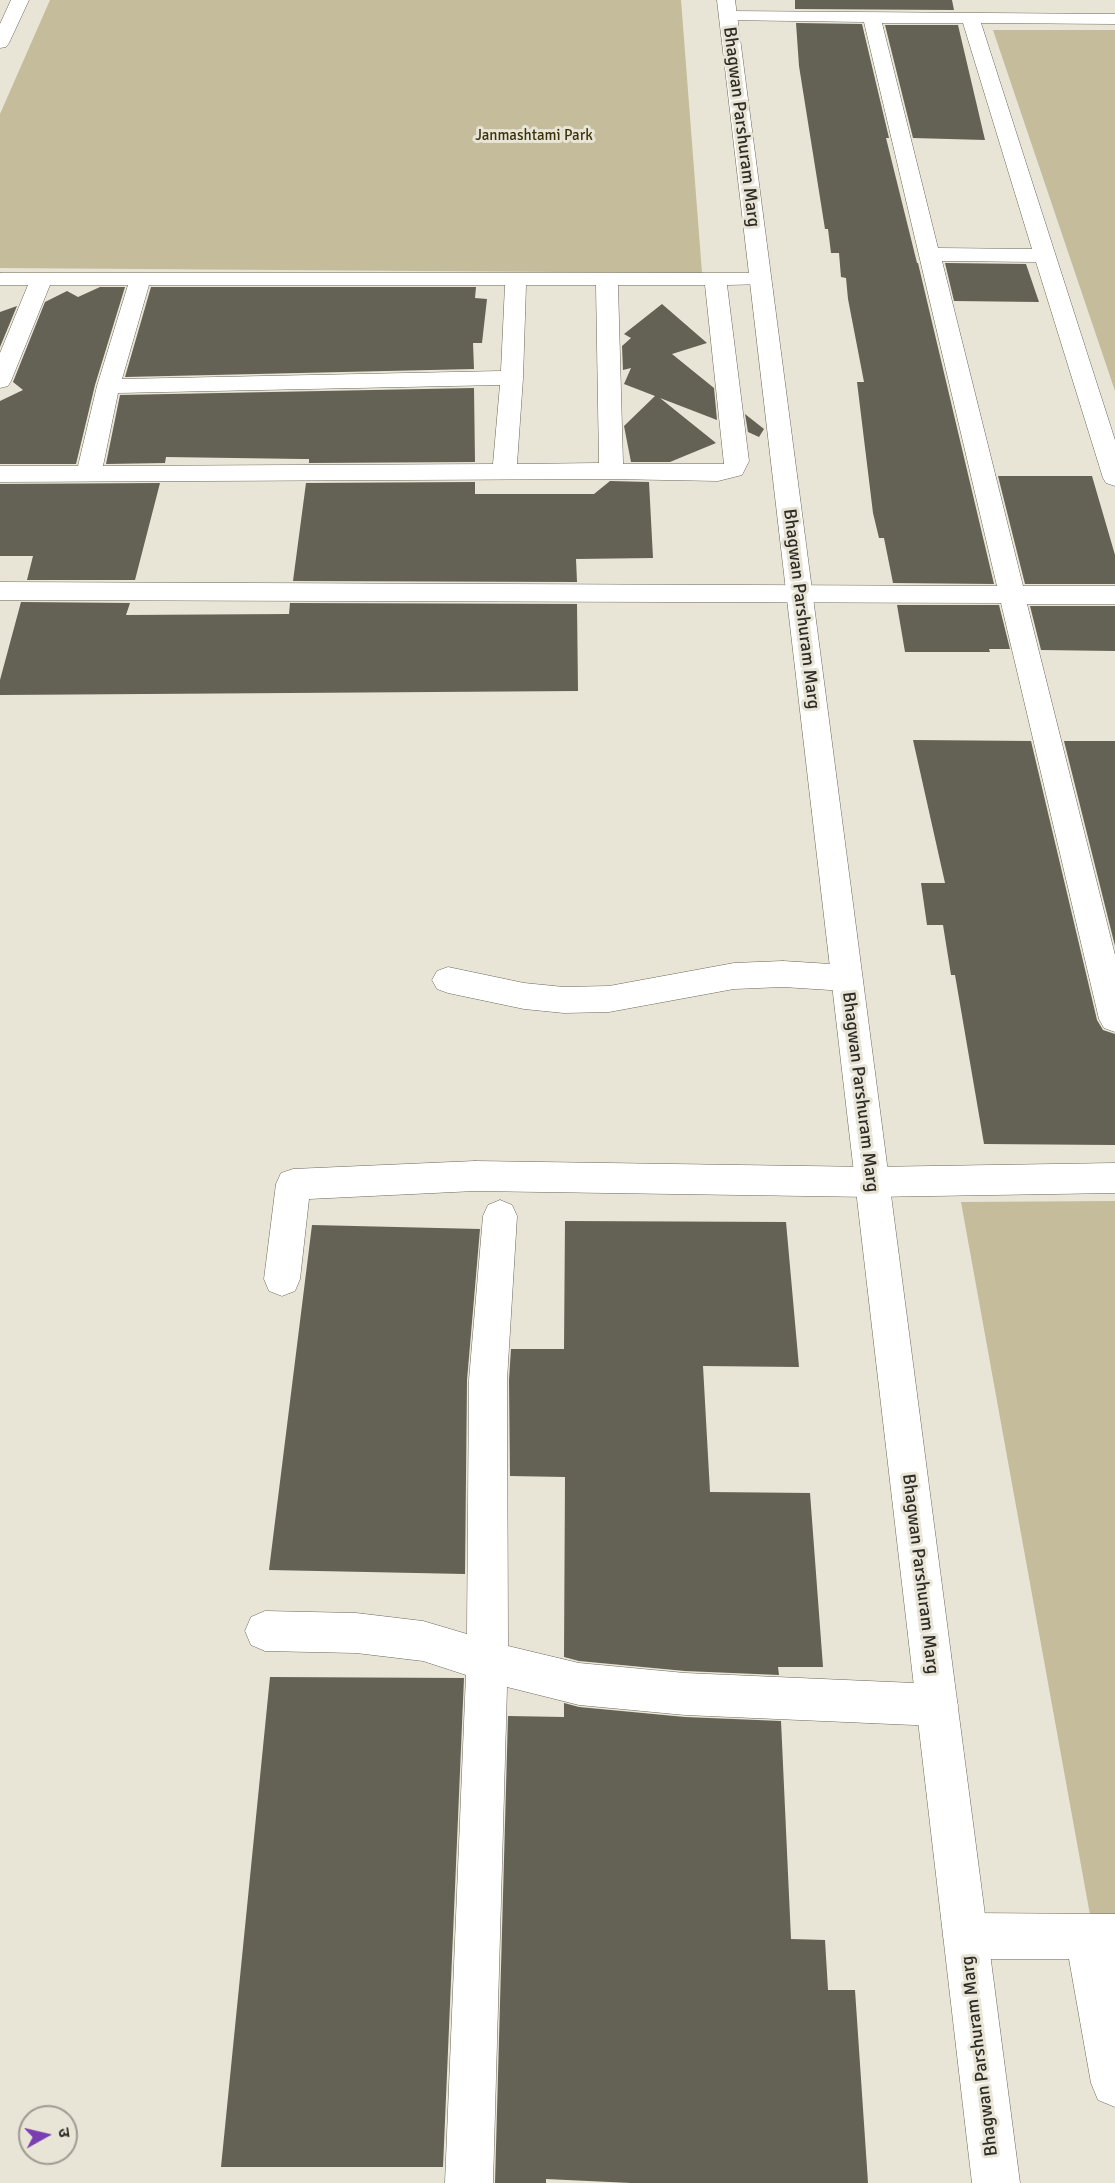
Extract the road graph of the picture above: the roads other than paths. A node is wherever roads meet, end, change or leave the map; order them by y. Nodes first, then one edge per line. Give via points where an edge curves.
1 (12, 5) edge
2 (727, 8) edge
3 (872, 17) junction
4 (970, 18) junction
5 (1115, 19) edge
6 (0, 43) edge
7 (930, 254) junction
8 (1045, 256) junction
9 (0, 279) edge
10 (516, 279) junction
11 (715, 279) junction
12 (760, 279) junction
13 (41, 280) junction
14 (140, 280) junction
15 (607, 280) junction
16 (512, 378) junction
17 (0, 381) edge
18 (108, 386) junction
19 (611, 471) junction
20 (89, 473) junction
21 (504, 473) junction
22 (0, 474) edge
23 (1115, 478) edge
24 (0, 591) edge
25 (799, 595) junction
26 (1013, 595) junction
27 (1115, 595) edge
28 (846, 978) junction
29 (448, 980) dead end
30 (1115, 1019) edge
31 (1115, 1178) edge
32 (872, 1182) junction
33 (500, 1216) dead end
34 (282, 1279) dead end
35 (265, 1631) dead end
36 (487, 1661) junction
37 (937, 1705) junction
38 (966, 1936) junction
39 (1101, 1937) edge
40 (1115, 2083) edge
41 (469, 2183) edge
42 (996, 2183) edge

1 - 6 street
2 - 3 street
2 - 12 street, Bhagwan Parshuram Marg
3 - 4 street
3 - 7 street
4 - 5 street
4 - 8 street
7 - 8 street
7 - 26 street
8 - 23 street
9 - 13 street
10 - 14 street
10 - 15 street
10 - 16 street
11 - 12 street
11 - 15 street
11 - 19 street via 737,460 733,470
12 - 25 street, Bhagwan Parshuram Marg
13 - 14 street
13 - 17 street
14 - 18 street
15 - 19 street
16 - 18 street
16 - 21 street
18 - 20 street
19 - 21 street
20 - 21 street
20 - 22 street
24 - 25 street
25 - 26 street
25 - 28 street, Bhagwan Parshuram Marg
26 - 27 street
26 - 30 street
28 - 29 street via 734,976 609,999 564,1000
28 - 32 street, Bhagwan Parshuram Marg
31 - 32 street
32 - 34 street via 475,1176 292,1184
32 - 37 street, Bhagwan Parshuram Marg
33 - 36 street via 488,1380
35 - 36 street via 356,1633 423,1641
36 - 37 street via 579,1684 685,1694
36 - 41 street
37 - 38 street, Bhagwan Parshuram Marg
38 - 39 street
38 - 42 street, Bhagwan Parshuram Marg
39 - 40 street

